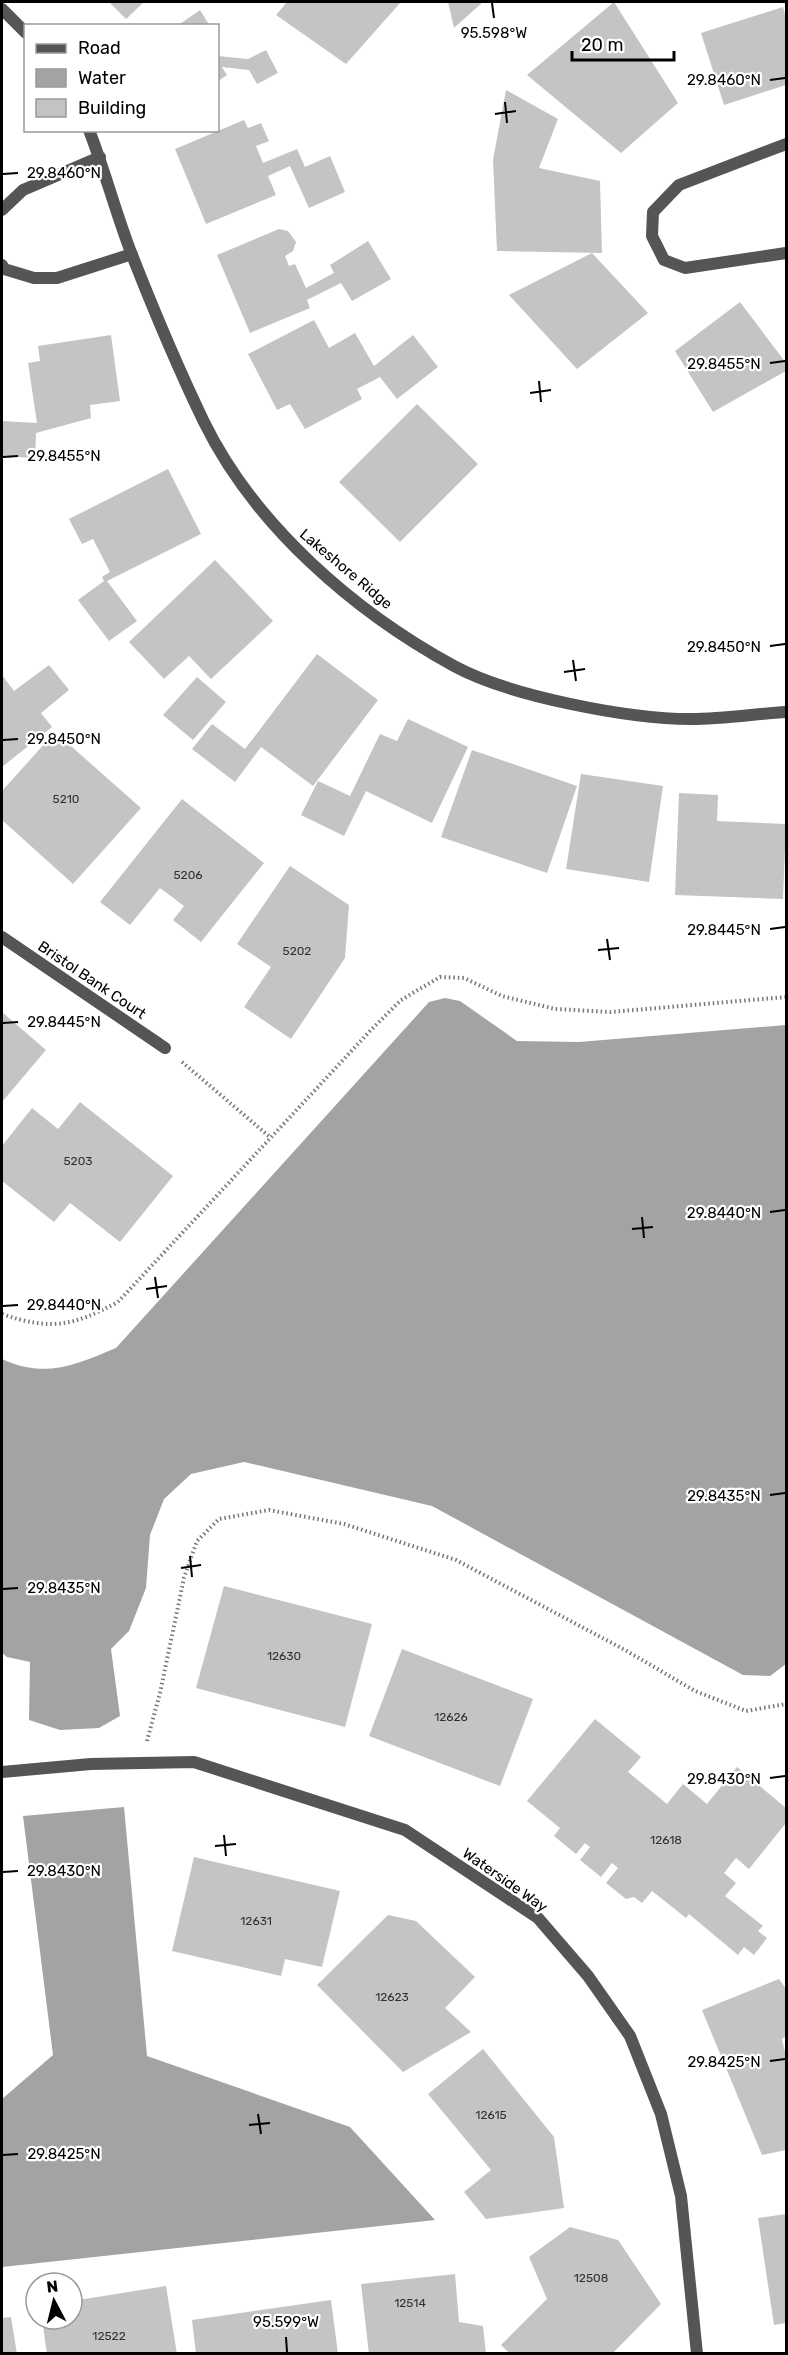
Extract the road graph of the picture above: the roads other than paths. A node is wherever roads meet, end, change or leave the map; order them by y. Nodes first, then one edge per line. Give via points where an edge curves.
1 (2, 9) edge
2 (24, 31) edge
3 (90, 132) edge
4 (786, 144) edge
5 (100, 158) junction
6 (2, 210) edge
7 (786, 253) edge
8 (132, 254) junction
9 (2, 265) edge
10 (786, 712) edge
11 (2, 937) edge
12 (165, 1048) road end
13 (2, 1772) edge
14 (697, 2354) edge

1 - 2 street
3 - 5 street, Lakeshore Ridge
4 - 7 street via 679,185 653,212 652,236 664,260 685,268
5 - 6 street via 23,190
5 - 8 street, Lakeshore Ridge
8 - 9 street via 57,278 34,278
8 - 10 street, Lakeshore Ridge via 205,424 250,496 299,554 373,614 456,667 532,694 600,710 690,719
11 - 12 street, Bristol Bank Court
13 - 14 street, Waterside Way via 91,1764 194,1762 405,1830 538,1918 588,1976 630,2036 661,2114 681,2196

